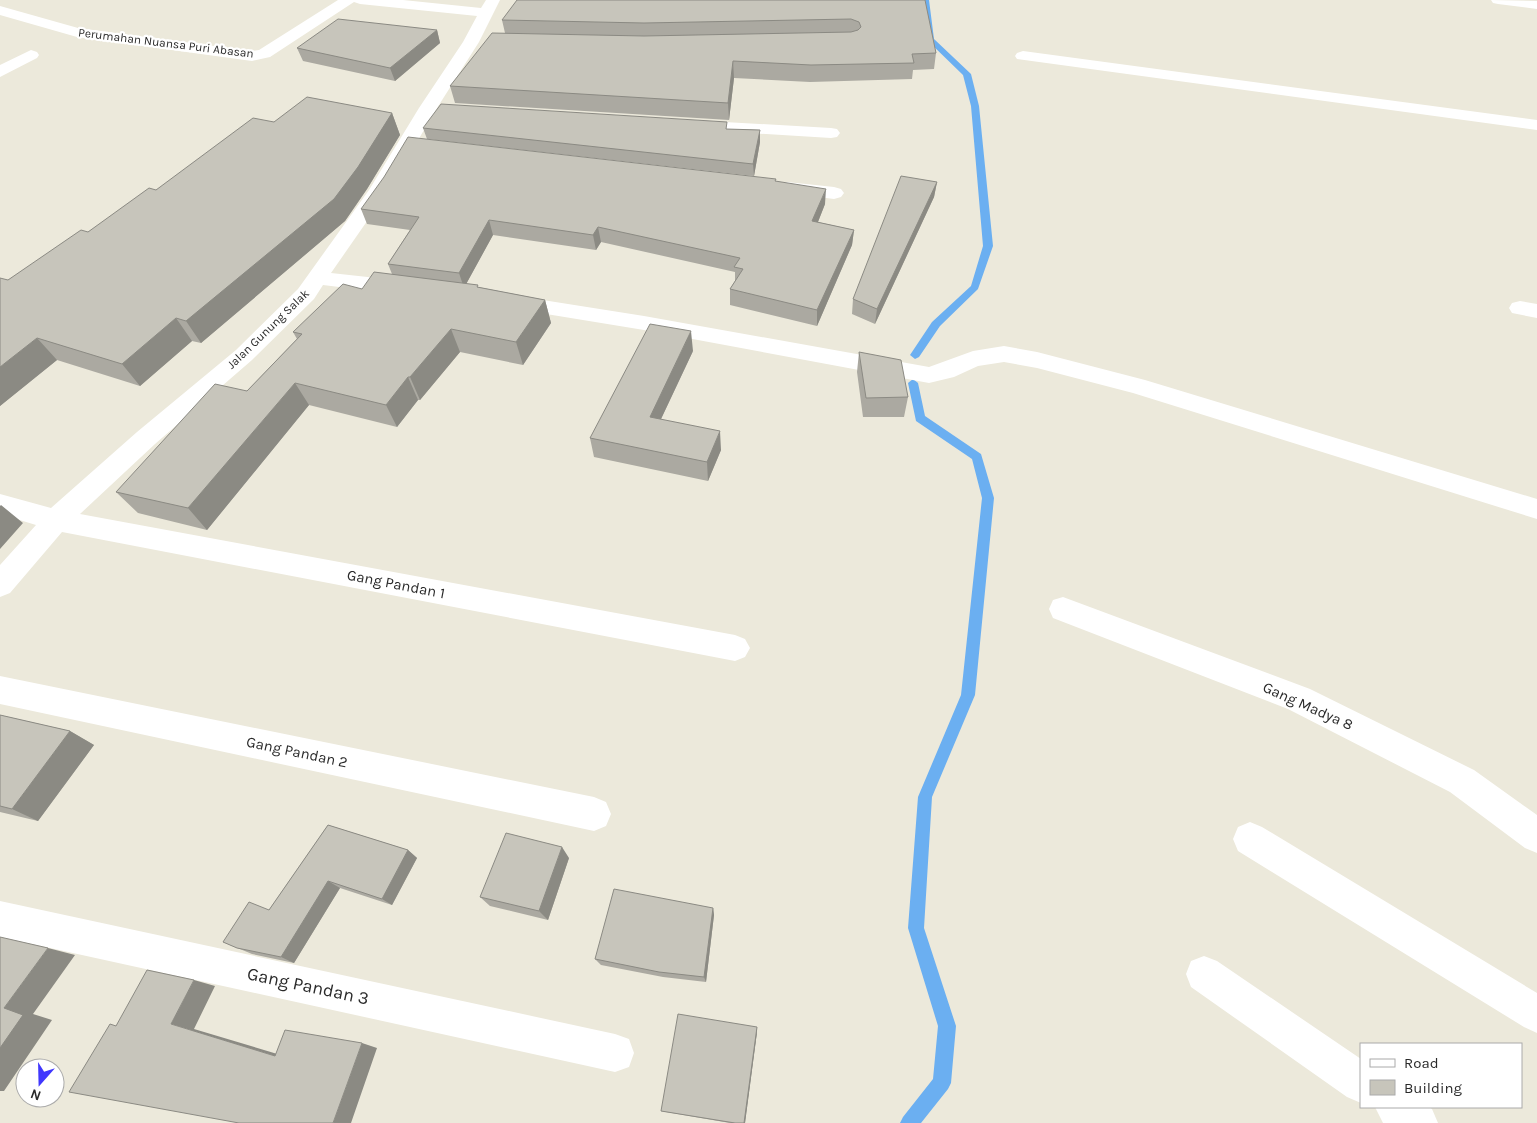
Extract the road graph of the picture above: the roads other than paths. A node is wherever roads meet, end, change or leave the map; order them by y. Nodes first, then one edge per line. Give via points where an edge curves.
1 (348, 0) edge
2 (360, 0) edge
3 (1498, 0) edge
4 (496, 4) edge
5 (1537, 5) edge
6 (0, 10) edge
7 (31, 55) dead end
8 (1023, 56) dead end
9 (0, 72) edge
10 (668, 123) edge
11 (1537, 125) edge
12 (831, 133) dead end
13 (766, 186) edge
14 (834, 193) dead end
15 (318, 278) junction
16 (428, 291) edge
17 (487, 298) edge
18 (0, 504) edge
19 (1537, 509) edge
20 (56, 520) junction
21 (0, 585) edge
22 (1063, 609) dead end
23 (735, 648) dead end
24 (0, 690) edge
25 (594, 814) dead end
26 (1537, 836) edge
27 (1250, 839) dead end
28 (0, 919) edge
29 (1204, 974) dead end
30 (1537, 1014) edge
31 (615, 1053) dead end
32 (1360, 1082) edge
33 (1396, 1108) edge
34 (1418, 1123) edge

1 - 6 street, Perumahan Nuansa Puri Abasan via 264,54 252,56 77,32
2 - 4 street
3 - 5 street
4 - 15 street, Jalan Gunung Salak via 480,42 416,145 378,191
7 - 9 street
8 - 11 street
10 - 12 street
13 - 14 street
15 - 16 street
15 - 20 street, Jalan Gunung Salak via 250,349
17 - 19 street via 929,375 973,359 1004,354 1038,360 1137,386
18 - 20 street, Gang Pandan 1
20 - 21 street, Jalan Gunung Salak
20 - 23 street, Gang Pandan 1
22 - 26 street, Gang Madya 8 via 1299,699 1462,781
24 - 25 street, Gang Pandan 2
27 - 30 street
28 - 31 street, Gang Pandan 3
29 - 32 street
33 - 34 street

